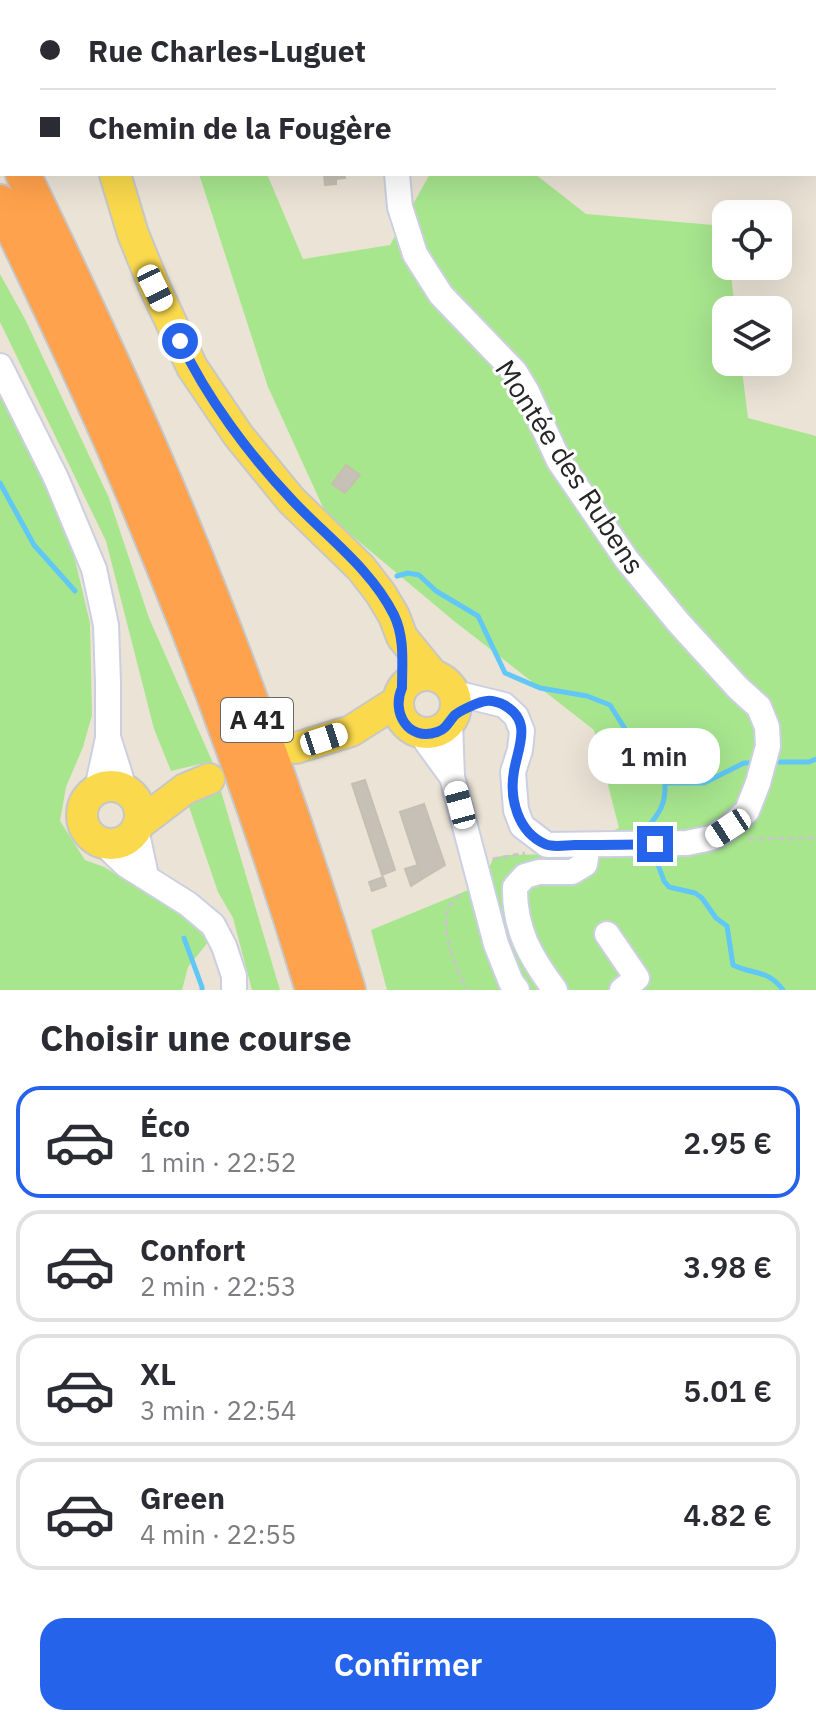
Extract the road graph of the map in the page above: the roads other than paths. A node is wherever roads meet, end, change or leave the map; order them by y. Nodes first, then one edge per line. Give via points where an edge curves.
1 (24, 176) edge
2 (116, 176) edge
3 (397, 176) edge
4 (0, 202) edge
5 (0, 366) edge
6 (402, 637) junction
7 (448, 701) junction
8 (406, 712) junction
9 (296, 748) dead end
10 (452, 777) junction
11 (117, 790) junction
12 (138, 826) junction
13 (104, 844) junction
14 (588, 845) junction
15 (146, 876) junction
16 (607, 934) dead end
17 (637, 986) edge
18 (234, 990) edge
19 (313, 990) edge
20 (348, 990) edge
21 (517, 990) edge
22 (555, 990) edge

1 - 20 highway, A 41 via 117,373 213,601
2 - 6 main road via 133,234 192,367 291,500 361,568
3 - 14 street, Montée des Rubens via 400,207 415,254 441,295 515,372 559,461 627,560 759,707 767,727 768,746 758,783 747,811 728,828 687,843
4 - 19 highway, A 41 via 74,358 189,630
5 - 11 street via 94,569 106,625 108,738
6 - 7 main road
6 - 8 main road
7 - 8 main road via 437,732
7 - 8 main road via 418,676 409,681
7 - 10 street
7 - 14 street via 488,700 516,716 522,731 513,772 522,826 547,845
8 - 9 main road
8 - 10 street
10 - 21 street via 484,872 496,944
11 - 12 main road via 138,804
11 - 12 main road via 197,784
11 - 13 main road via 89,795 81,812 89,835
12 - 13 main road via 121,842
12 - 15 street
13 - 15 street
14 - 22 street via 585,864 572,872 539,872 525,876 515,887 521,936
15 - 18 street via 213,925 234,976
16 - 17 street

